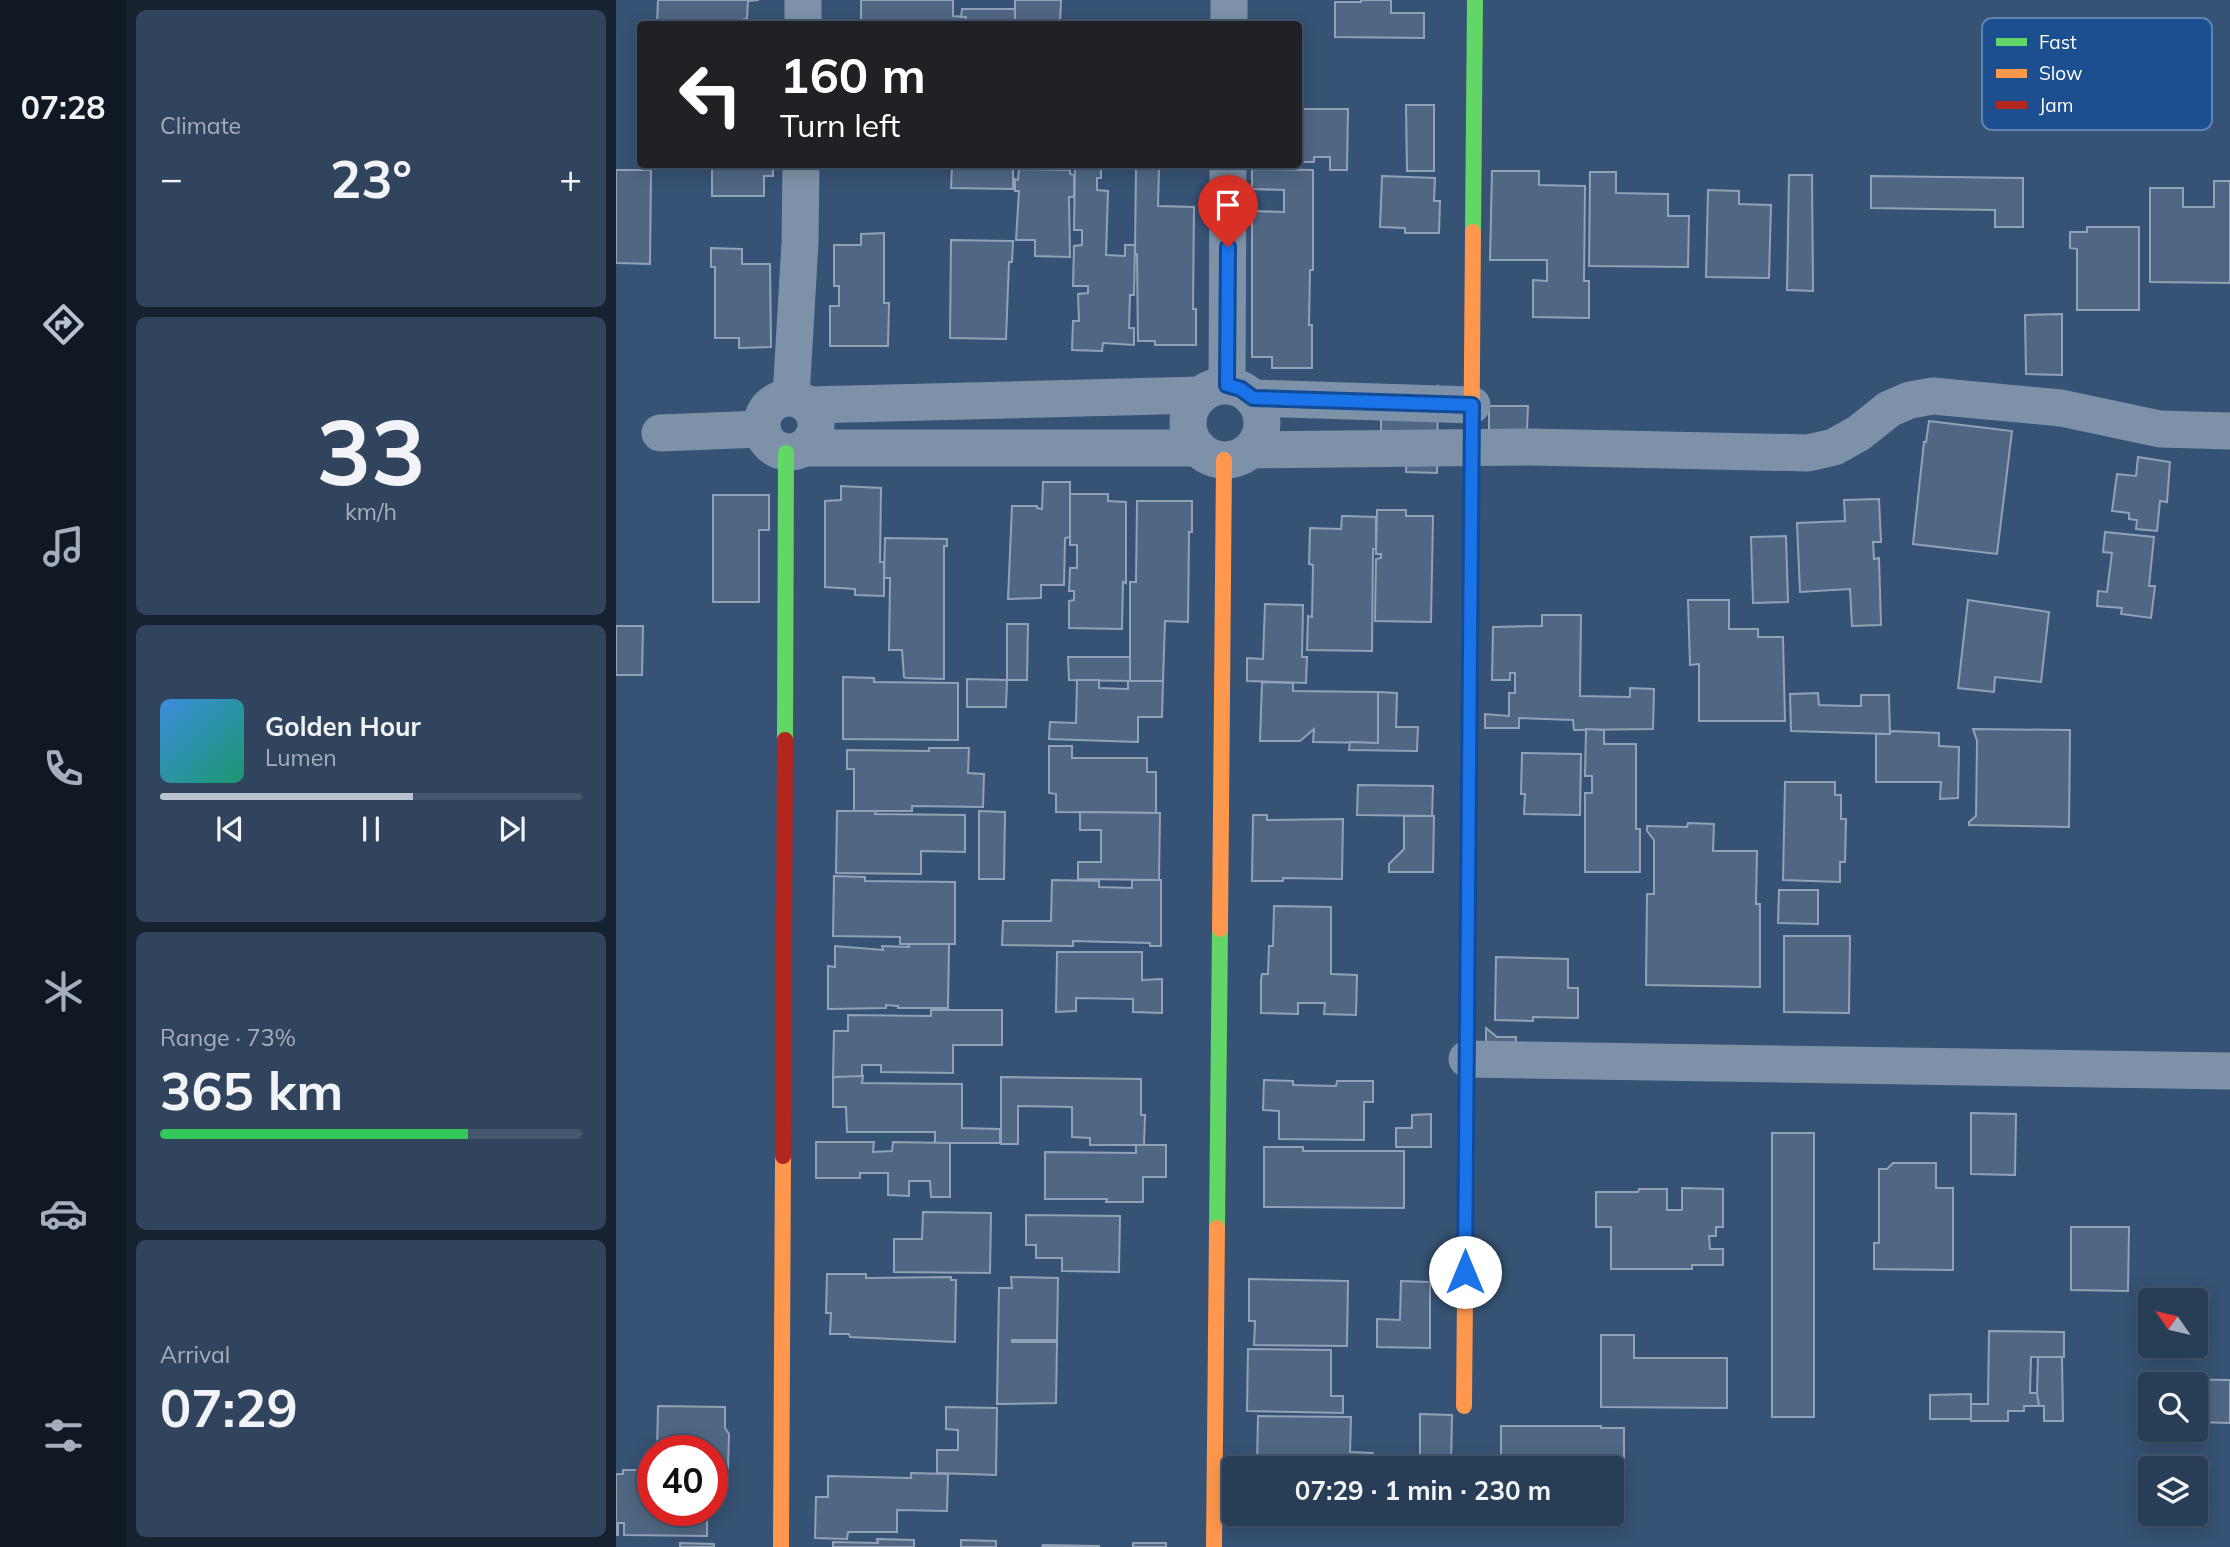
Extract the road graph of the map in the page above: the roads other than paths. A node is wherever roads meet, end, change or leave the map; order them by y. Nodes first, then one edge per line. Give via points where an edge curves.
1 (803, 0) edge
2 (1229, 0) edge
3 (1475, 0) edge
4 (803, 21) edge
5 (1229, 21) edge
6 (801, 168) edge
7 (1228, 168) edge
8 (1227, 393) junction
9 (800, 401) junction
10 (1354, 401) junction
11 (1472, 405) junction
12 (2230, 431) edge
13 (660, 433) dead end
14 (784, 443) junction
15 (1471, 447) junction
16 (1355, 448) junction
17 (1224, 453) junction
18 (1467, 1059) junction
19 (2230, 1071) edge
20 (1464, 1406) dead end
21 (781, 1547) edge
22 (1214, 1547) edge

1 - 4 street
2 - 5 street
3 - 11 street
6 - 9 street
7 - 8 street
8 - 9 street
8 - 10 street
8 - 17 street via 1192,408 1189,422 1191,436
8 - 17 street via 1260,410 1262,424 1259,438
9 - 14 street via 816,419 814,435
9 - 14 street via 775,400 764,412
10 - 11 street
10 - 16 street
11 - 15 street
12 - 15 street via 2160,429 2061,408 1933,396 1889,409 1834,447 1808,453
13 - 14 street
14 - 17 street
14 - 21 street
15 - 16 street
15 - 18 street
16 - 17 street
17 - 22 street
18 - 19 street
18 - 20 street

